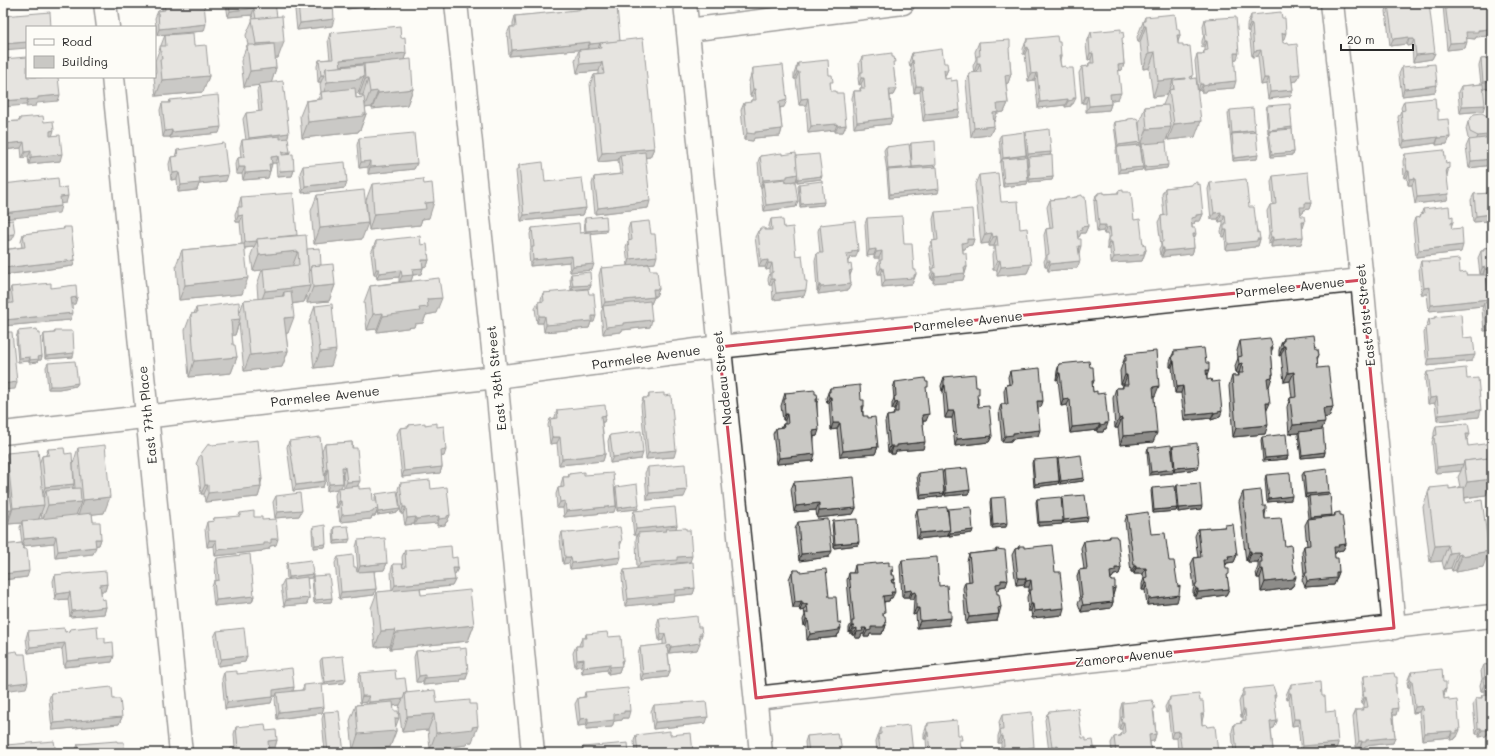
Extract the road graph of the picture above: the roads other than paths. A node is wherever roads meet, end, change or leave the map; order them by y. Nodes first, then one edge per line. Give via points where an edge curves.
1 (105, 3) edge
2 (456, 3) edge
3 (685, 3) edge
4 (903, 3) edge
5 (1332, 3) edge
6 (108, 26) edge
7 (688, 30) junction
8 (113, 78) edge
9 (1362, 280) junction
10 (719, 347) junction
11 (496, 377) junction
12 (148, 416) junction
13 (3, 432) edge
14 (1492, 616) edge
15 (1394, 628) junction
16 (756, 698) junction
17 (181, 753) edge
18 (532, 753) edge
19 (761, 753) edge

1 - 6 street
2 - 11 street, East 78th Street
3 - 7 street, Nadeau Street
4 - 7 street
5 - 9 street, East 81st Street
7 - 10 street, Nadeau Street
8 - 12 street, East 77th Place
9 - 10 street, Parmelee Avenue
9 - 15 street, East 81st Street
10 - 11 street, Parmelee Avenue
10 - 16 street, Nadeau Street
11 - 12 street, Parmelee Avenue
11 - 18 street, East 78th Street
12 - 13 street, Parmelee Avenue
12 - 17 street, East 77th Place
14 - 15 street, Zamora Avenue
15 - 16 street, Zamora Avenue
16 - 19 street, Nadeau Street

